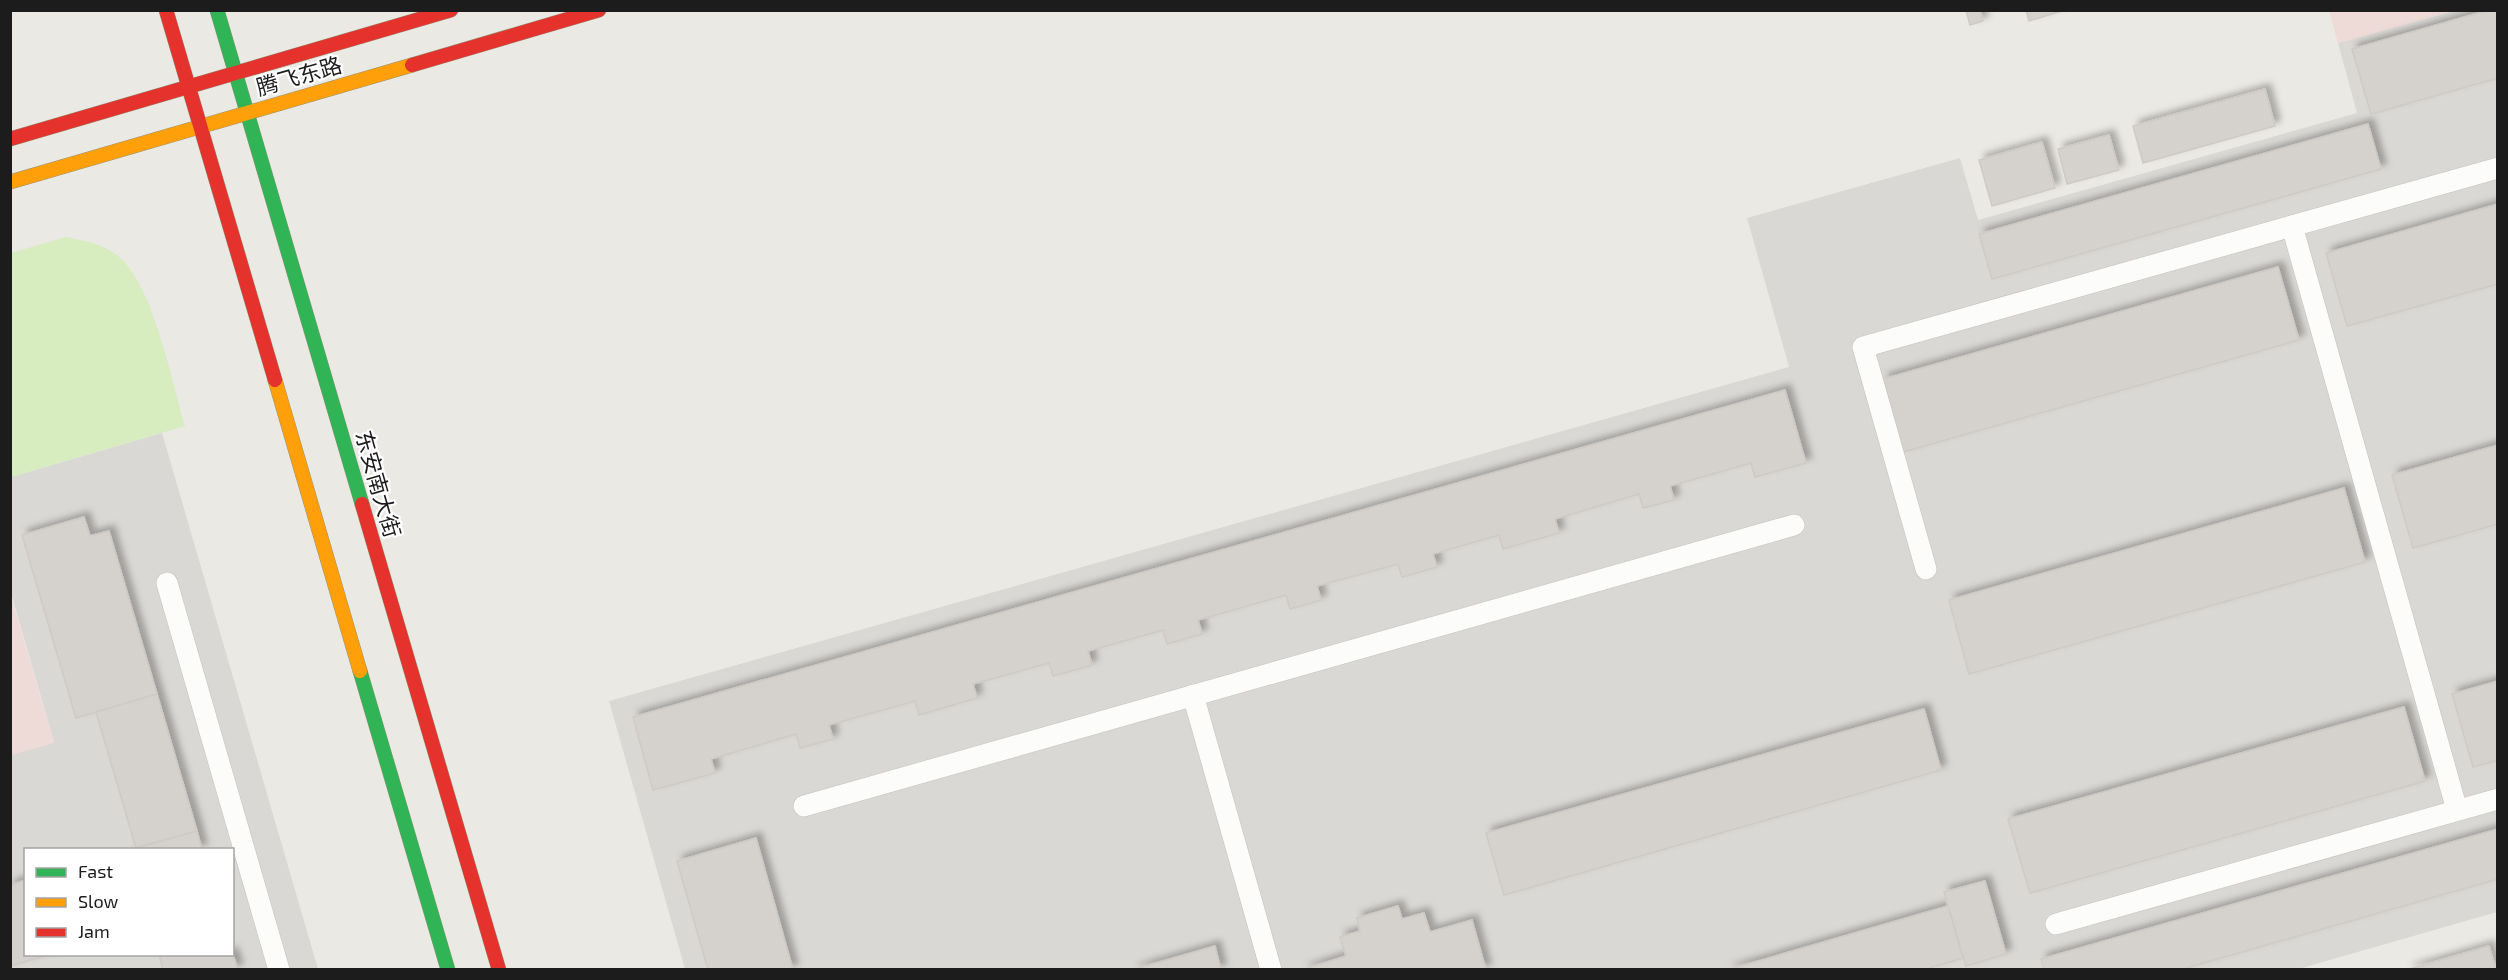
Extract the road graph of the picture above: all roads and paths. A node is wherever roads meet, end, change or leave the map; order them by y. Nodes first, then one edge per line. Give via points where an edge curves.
1 (166, 10) edge
2 (217, 10) edge
3 (451, 10) edge
4 (598, 10) edge
5 (236, 73) junction
6 (189, 87) junction
7 (247, 113) junction
8 (201, 127) junction
9 (10, 139) edge
10 (2498, 168) edge
11 (10, 182) edge
12 (2292, 226) junction
13 (1794, 525) dead end
14 (1926, 569) dead end
15 (166, 583) dead end
16 (1193, 695) junction
17 (2498, 799) edge
18 (804, 806) dead end
19 (2457, 810) junction
20 (2056, 924) dead end
21 (279, 969) edge
22 (448, 969) edge
23 (499, 969) edge
24 (1271, 969) edge

1 - 6 main road
2 - 5 main road, 东安南大街
3 - 5 main road, 腾飞东路
4 - 7 main road, 腾飞东路
5 - 6 main road, 腾飞东路
5 - 7 main road, 东安南大街
6 - 8 main road
6 - 9 main road, 腾飞东路
7 - 8 main road, 腾飞东路
7 - 23 main road, 东安南大街
8 - 11 main road, 腾飞东路
8 - 22 main road
10 - 12 lane
12 - 14 lane via 1863,348
12 - 19 lane
13 - 16 lane
15 - 21 lane
16 - 18 lane
16 - 24 lane
17 - 19 lane
19 - 20 lane

